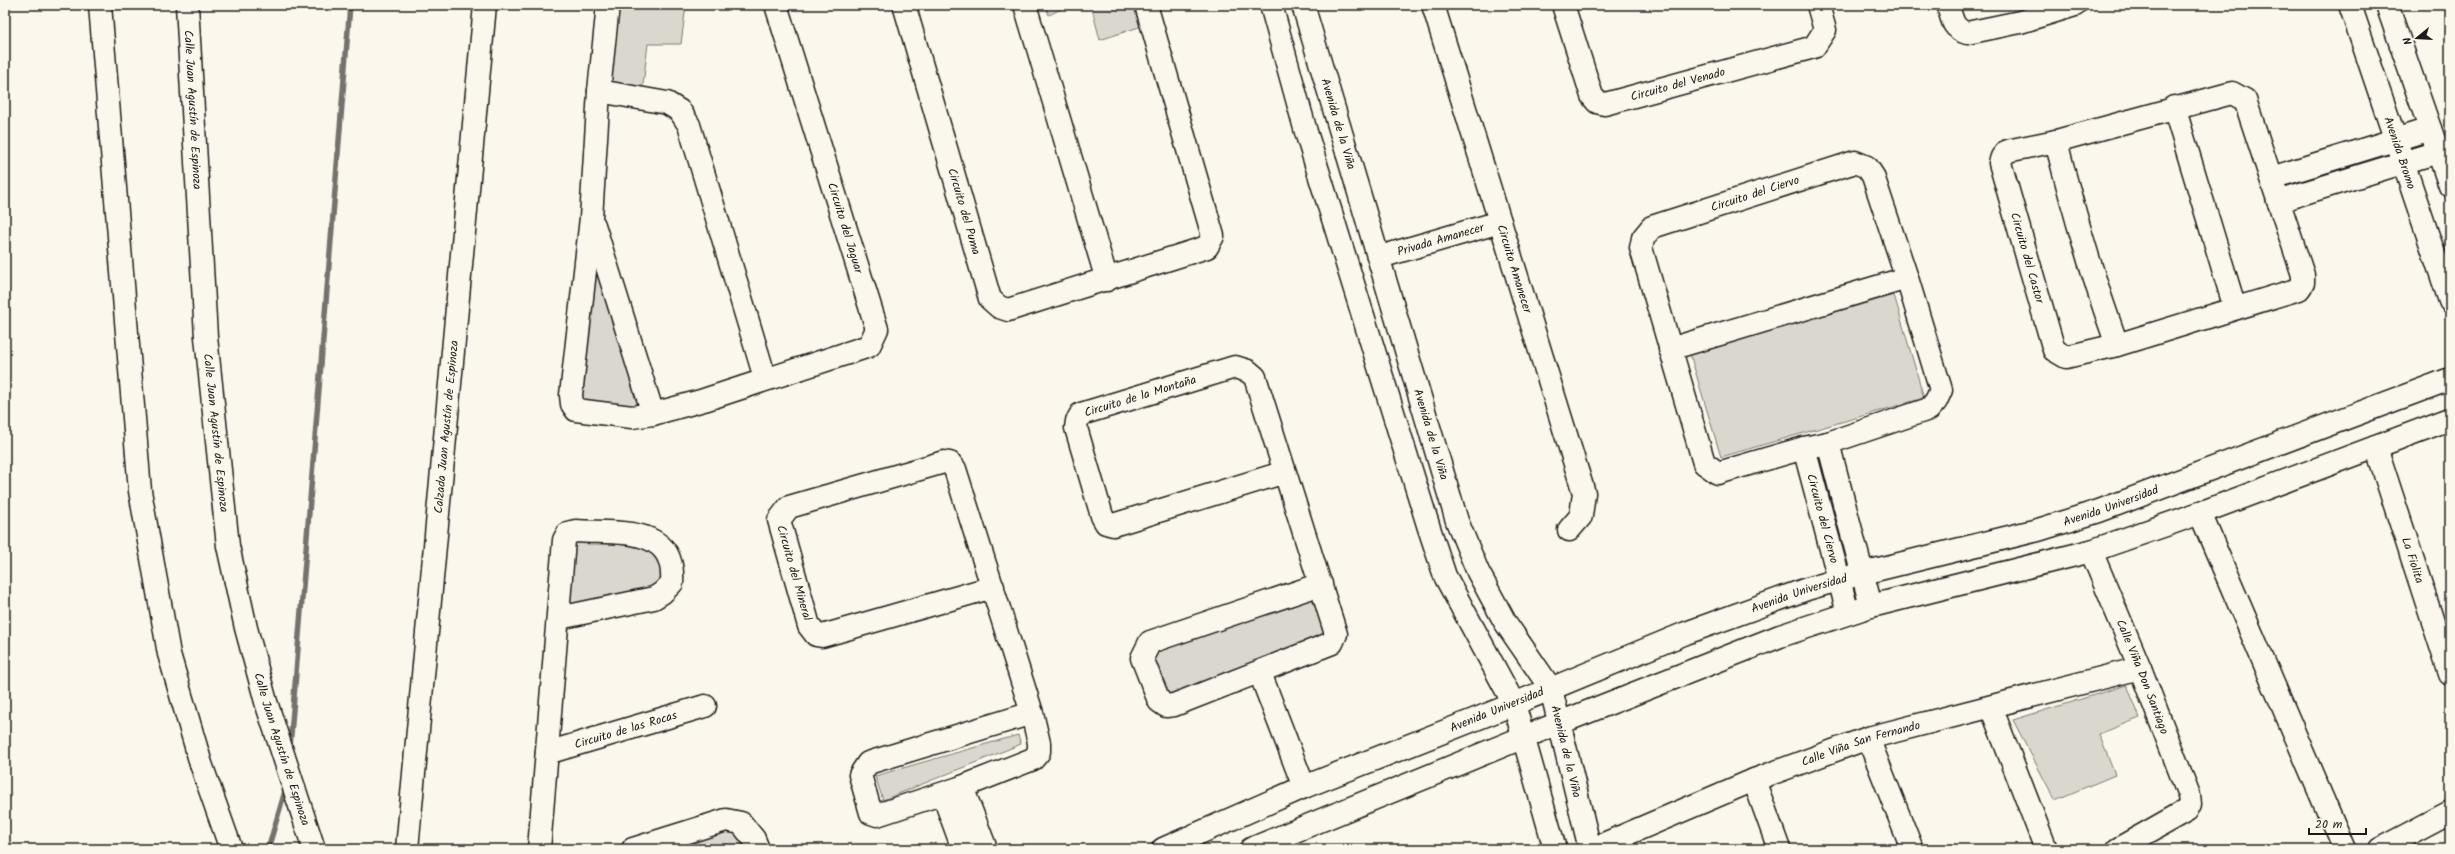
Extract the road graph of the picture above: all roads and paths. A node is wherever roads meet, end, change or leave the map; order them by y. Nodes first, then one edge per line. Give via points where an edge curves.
1 (100, 5) edge
2 (187, 5) edge
3 (485, 5) edge
4 (608, 5) edge
5 (776, 5) edge
6 (906, 5) edge
7 (1025, 5) edge
8 (1146, 5) edge
9 (1271, 5) edge
10 (1303, 5) edge
11 (1433, 5) edge
12 (1563, 5) edge
13 (1818, 5) edge
14 (1948, 5) edge
15 (2075, 5) edge
16 (2350, 5) edge
17 (2387, 5) edge
18 (2017, 13) edge
19 (599, 91) junction
20 (2174, 107) junction
21 (1338, 121) junction
22 (2430, 129) junction
23 (1306, 132) junction
24 (2396, 140) junction
25 (2056, 141) junction
26 (2438, 152) junction
27 (2404, 163) junction
28 (2271, 178) junction
29 (2450, 186) edge
30 (2278, 201) junction
31 (591, 218) junction
32 (1500, 222) junction
33 (1380, 257) junction
34 (1907, 278) junction
35 (1107, 280) junction
36 (2450, 300) edge
37 (2235, 308) junction
38 (1405, 343) junction
39 (2117, 345) junction
40 (1670, 349) junction
41 (1374, 352) junction
42 (765, 378) junction
43 (2450, 380) edge
44 (653, 414) junction
45 (2450, 419) edge
46 (1828, 443) junction
47 (2376, 447) junction
48 (1804, 448) junction
49 (1285, 472) junction
50 (2200, 513) junction
51 (1569, 530) dead end
52 (2090, 551) junction
53 (1863, 573) junction
54 (1839, 579) junction
55 (1321, 584) junction
56 (993, 588) junction
57 (1871, 606) junction
58 (1848, 613) junction
59 (559, 618) junction
60 (2140, 668) junction
61 (1260, 673) junction
62 (2450, 674) edge
63 (1551, 689) junction
64 (1514, 704) junction
65 (705, 706) dead end
66 (1991, 707) junction
67 (1032, 713) junction
68 (1560, 723) junction
69 (1524, 737) junction
70 (1868, 738) junction
71 (547, 752) junction
72 (1754, 780) junction
73 (1304, 787) junction
74 (953, 791) junction
75 (2450, 812) edge
76 (312, 841) edge
77 (231, 849) edge
78 (407, 849) edge
79 (539, 849) edge
80 (633, 849) edge
81 (758, 849) edge
82 (963, 849) edge
83 (986, 849) edge
84 (1165, 849) edge
85 (1251, 849) edge
86 (1555, 849) edge
87 (1591, 849) edge
88 (1779, 849) edge
89 (1912, 849) edge
90 (2046, 849) edge
91 (2118, 849) edge
92 (2344, 849) edge
93 (2380, 849) edge

1 - 77 street via 141,498 169,654 201,764
2 - 76 street, Calle Juan Agustín de Espinoza via 206,337 228,546 266,702
3 - 78 street, Calzada Juan Agustín de Espinoza
4 - 19 street, Circuito del Jaguar
5 - 42 street, Circuito del Jaguar via 877,329 869,346
6 - 35 street, Circuito del Puma via 990,299 999,307 1008,310
7 - 35 street
8 - 35 street, Circuito del Puma via 1213,236 1207,247
9 - 23 street
10 - 21 street, Avenida de la Viña
11 - 32 street, Circuito Amanecer
12 - 13 street, Circuito del Venado via 1592,96 1597,102 1605,104 1814,47 1825,30
14 - 18 street via 1954,26 1967,33
15 - 18 street
16 - 24 street, Avenida Bromo
17 - 22 street
19 - 31 street, Circuito del Jaguar
19 - 42 street via 667,103 680,111 689,125
20 - 25 street, Circuito del Castor
20 - 28 street, Circuito del Castor via 2232,92 2239,95 2245,100
20 - 37 street
21 - 23 street
21 - 33 street, Avenida de la Viña
22 - 24 street
22 - 26 street
23 - 41 street
24 - 27 street, Avenida Bromo
24 - 28 street
25 - 39 street via 2093,278
25 - 39 street, Circuito del Castor via 2007,151 2000,163 2054,350 2066,357
26 - 27 street
26 - 29 street
27 - 30 street
27 - 36 street, Avenida Bromo
28 - 30 street, Circuito del Castor
30 - 37 street, Circuito del Castor via 2303,275 2303,283 2299,289
31 - 44 street, Circuito del Jaguar
31 - 44 street, Circuito del Jaguar via 570,395 572,404 576,410 632,417
32 - 33 street, Privada Amanecer
32 - 51 street, Circuito Amanecer via 1584,493 1581,516
33 - 38 street, Avenida de la Viña
34 - 40 street
34 - 40 street, Circuito del Ciervo via 1873,176 1867,167 1855,162 1652,227 1643,238 1641,248
34 - 46 street, Circuito del Ciervo via 1941,390 1936,401 1929,409
37 - 39 street, Circuito del Castor
38 - 41 street
38 - 63 street, Avenida de la Viña via 1457,521 1478,572 1505,622
40 - 48 street, Circuito del Ciervo via 1704,463 1710,469 1718,474
41 - 64 street via 1446,576
42 - 44 street, Circuito del Jaguar via 704,400
43 - 53 street, Avenida Universidad via 2099,511 2038,530
45 - 47 street
46 - 48 street, Circuito del Ciervo
46 - 53 street, Circuito del Ciervo
47 - 50 street
47 - 62 street, La Fiolita
48 - 54 street, Circuito del Ciervo
49 - 49 street, Circuito de la Montaña via 1255,377 1241,368 1081,414 1077,421 1076,428 1102,516 1106,523 1113,525
49 - 55 street, Circuito de la Montaña
50 - 52 street
50 - 92 street
52 - 57 street
52 - 60 street, Calle Viña Don Santiago
53 - 54 street, Avenida Universidad
53 - 57 street, Circuito del Ciervo
54 - 58 street, Circuito del Ciervo
54 - 63 street, Avenida Universidad via 1686,633
55 - 61 street, Circuito de la Montaña via 1336,634 1335,640
55 - 61 street, Circuito de la Montaña via 1150,642 1142,658 1159,701 1166,706
56 - 56 street, Circuito del Mineral via 955,469 950,463 944,462 789,507 779,520 809,626 816,635 822,636
56 - 67 street, Circuito del Mineral
57 - 58 street
58 - 68 street via 1701,665
59 - 59 street via 564,540 568,533 576,531 641,535 656,542 668,553 672,583 654,598
59 - 71 street
60 - 66 street, Calle Viña San Fernando
60 - 91 street, Calle Viña Don Santiago via 2189,795 2190,804 2187,810
61 - 73 street
63 - 64 street, Avenida Universidad
63 - 68 street, Avenida de la Viña
64 - 69 street
64 - 73 street, Avenida Universidad
65 - 71 street, Circuito de las Rocas
66 - 70 street, Calle Viña San Fernando
66 - 90 street
67 - 74 street, Circuito del Mineral via 1039,752 1032,759
67 - 74 street, Circuito del Mineral via 868,763 860,775 868,808 871,813 877,815
68 - 69 street
68 - 87 street, Avenida de la Viña
69 - 85 street
69 - 86 street
70 - 72 street, Calle Viña San Fernando
70 - 89 street
71 - 79 street
72 - 87 street, Calle Viña San Fernando
72 - 88 street
73 - 84 street, Avenida Universidad
74 - 82 street
74 - 83 street
75 - 93 street
80 - 81 street via 726,820 741,822

